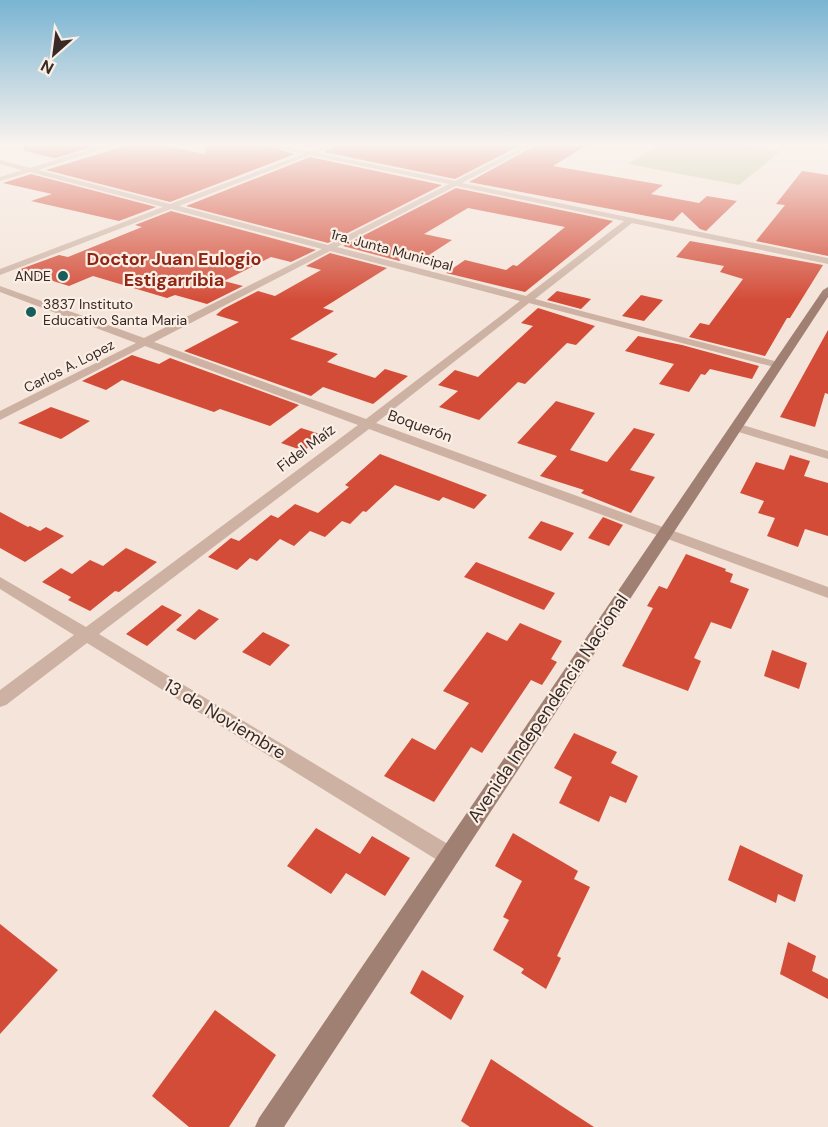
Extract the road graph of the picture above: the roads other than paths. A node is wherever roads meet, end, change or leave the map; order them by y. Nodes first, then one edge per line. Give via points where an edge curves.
1 (130, 196) edge
2 (204, 196) edge
3 (433, 196) edge
4 (512, 196) edge
5 (174, 207) junction
6 (630, 220) junction
7 (329, 248) junction
8 (828, 261) edge
9 (0, 272) edge
10 (0, 289) edge
11 (828, 290) edge
12 (528, 300) junction
13 (145, 342) junction
14 (778, 365) junction
15 (0, 416) edge
16 (367, 424) junction
17 (736, 427) junction
18 (828, 455) edge
19 (665, 533) junction
20 (0, 582) edge
21 (828, 593) edge
22 (86, 634) junction
23 (0, 700) edge
24 (449, 856) junction
25 (268, 1127) edge

1 - 5 street, 1ra. Junta Municipal
2 - 5 street
3 - 7 street, Carlos A. Lopez
4 - 6 street
5 - 7 street, 1ra. Junta Municipal
5 - 9 street
6 - 8 street
6 - 12 street, Fidel Maíz
7 - 12 street, 1ra. Junta Municipal
7 - 13 street, Carlos A. Lopez
10 - 13 street, Boquerón
11 - 14 main road, Avenida Independencia Nacional
12 - 14 street, 1ra. Junta Municipal
12 - 16 street, Fidel Maíz
13 - 15 street, Carlos A. Lopez
13 - 16 street, Boquerón
14 - 17 main road, Avenida Independencia Nacional
16 - 19 street, Boquerón
16 - 22 street, Fidel Maíz
17 - 18 street
17 - 19 main road, Avenida Independencia Nacional
19 - 21 street, Boquerón
19 - 24 main road, Avenida Independencia Nacional
20 - 22 street, 13 de Noviembre
22 - 23 street, Fidel Maíz
22 - 24 street, 13 de Noviembre
24 - 25 main road, Avenida Independencia Nacional

